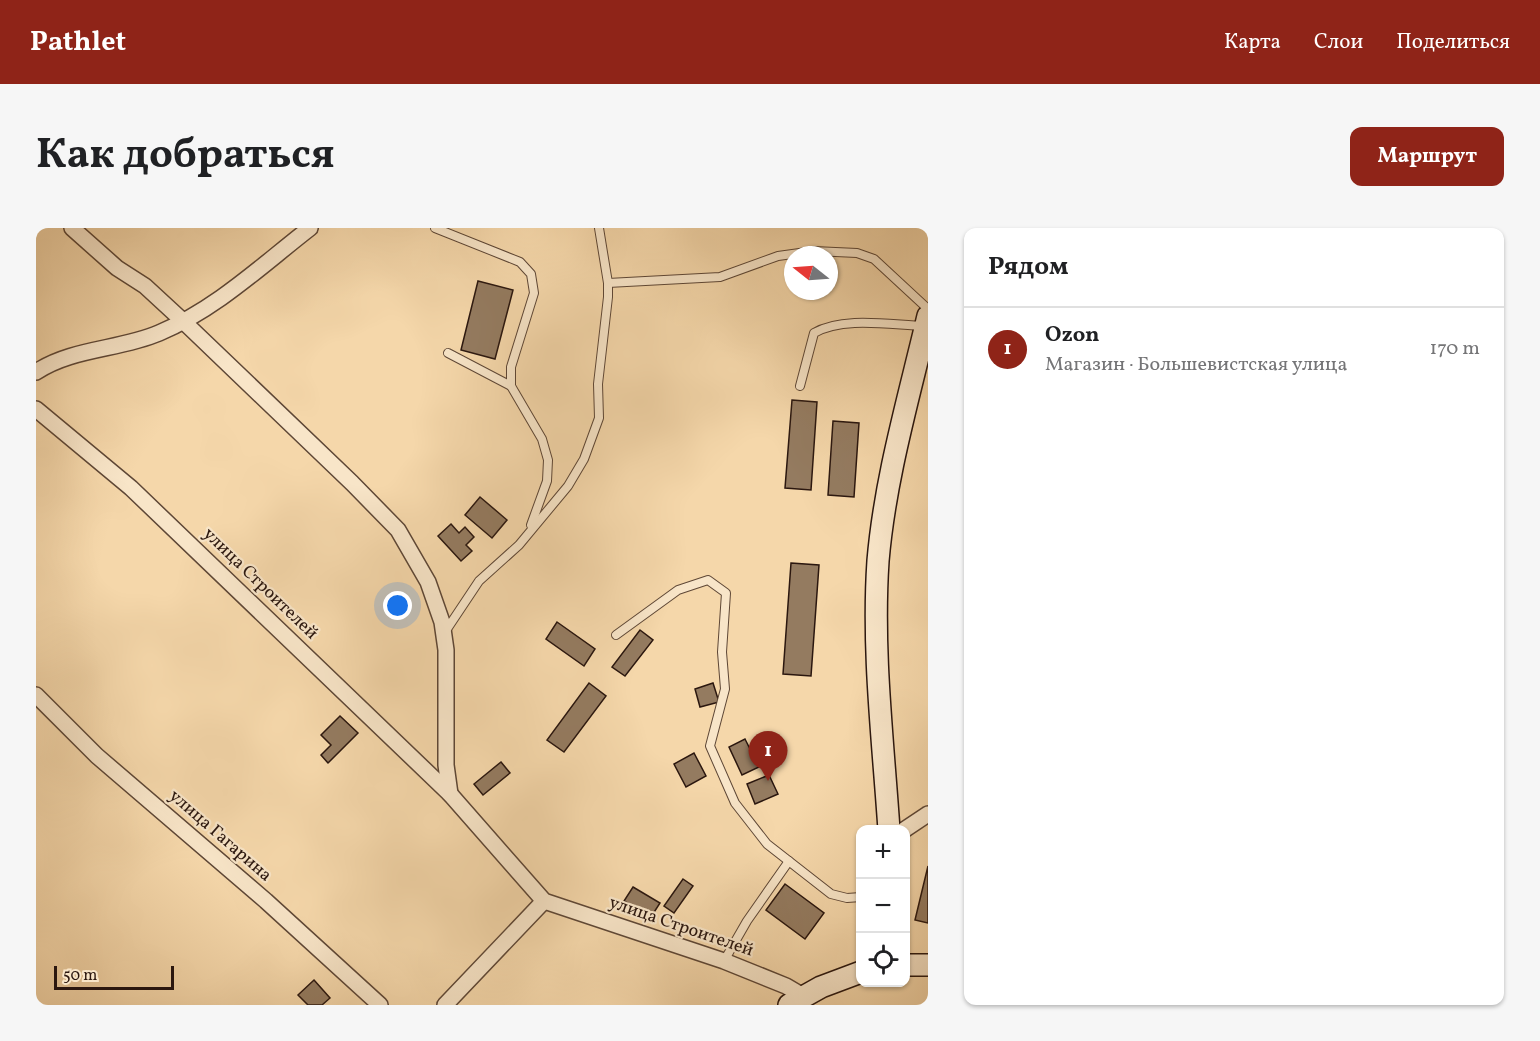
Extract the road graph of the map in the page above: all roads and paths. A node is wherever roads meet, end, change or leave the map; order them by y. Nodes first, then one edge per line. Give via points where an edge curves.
1 (72, 228) edge
2 (310, 228) edge
3 (435, 228) edge
4 (599, 228) edge
5 (608, 283) junction
6 (927, 317) edge
7 (184, 322) junction
8 (448, 353) dead end
9 (36, 372) edge
10 (800, 386) dead end
11 (511, 387) junction
12 (36, 409) edge
13 (529, 532) junction
14 (444, 634) junction
15 (616, 635) dead end
16 (36, 695) edge
17 (450, 794) junction
18 (928, 814) edge
19 (889, 825) edge
20 (910, 826) edge
21 (789, 861) junction
22 (856, 897) edge
23 (544, 901) junction
24 (724, 961) junction
25 (910, 965) edge
26 (928, 965) edge
27 (856, 973) edge
28 (796, 1000) edge
29 (380, 1005) edge
30 (445, 1005) edge

1 - 7 street
2 - 7 street via 214,304
3 - 11 lane via 520,262 531,274 534,293 511,367
4 - 5 lane
5 - 6 lane via 720,277 778,256 814,250 857,253 874,259
5 - 13 lane via 598,384 599,418 584,459 568,486
6 - 10 lane via 825,327 814,333
6 - 19 street via 890,478 878,560 875,625
7 - 9 street via 124,345 64,357
7 - 14 street via 398,530 428,582
8 - 11 lane
11 - 13 lane via 542,439 548,460 547,481
12 - 17 street, улица Строителей via 132,488
13 - 14 lane via 479,581
14 - 17 street
15 - 21 lane via 678,590 708,580 726,593 722,652 725,689 710,746 735,803 767,844
16 - 29 street, улица Гагарина via 97,756
17 - 23 street, улица Строителей
18 - 20 street
21 - 22 lane via 831,894
21 - 24 lane
23 - 24 street, улица Строителей
23 - 30 street
24 - 28 street, улица Строителей via 786,986
25 - 26 street
27 - 28 street

